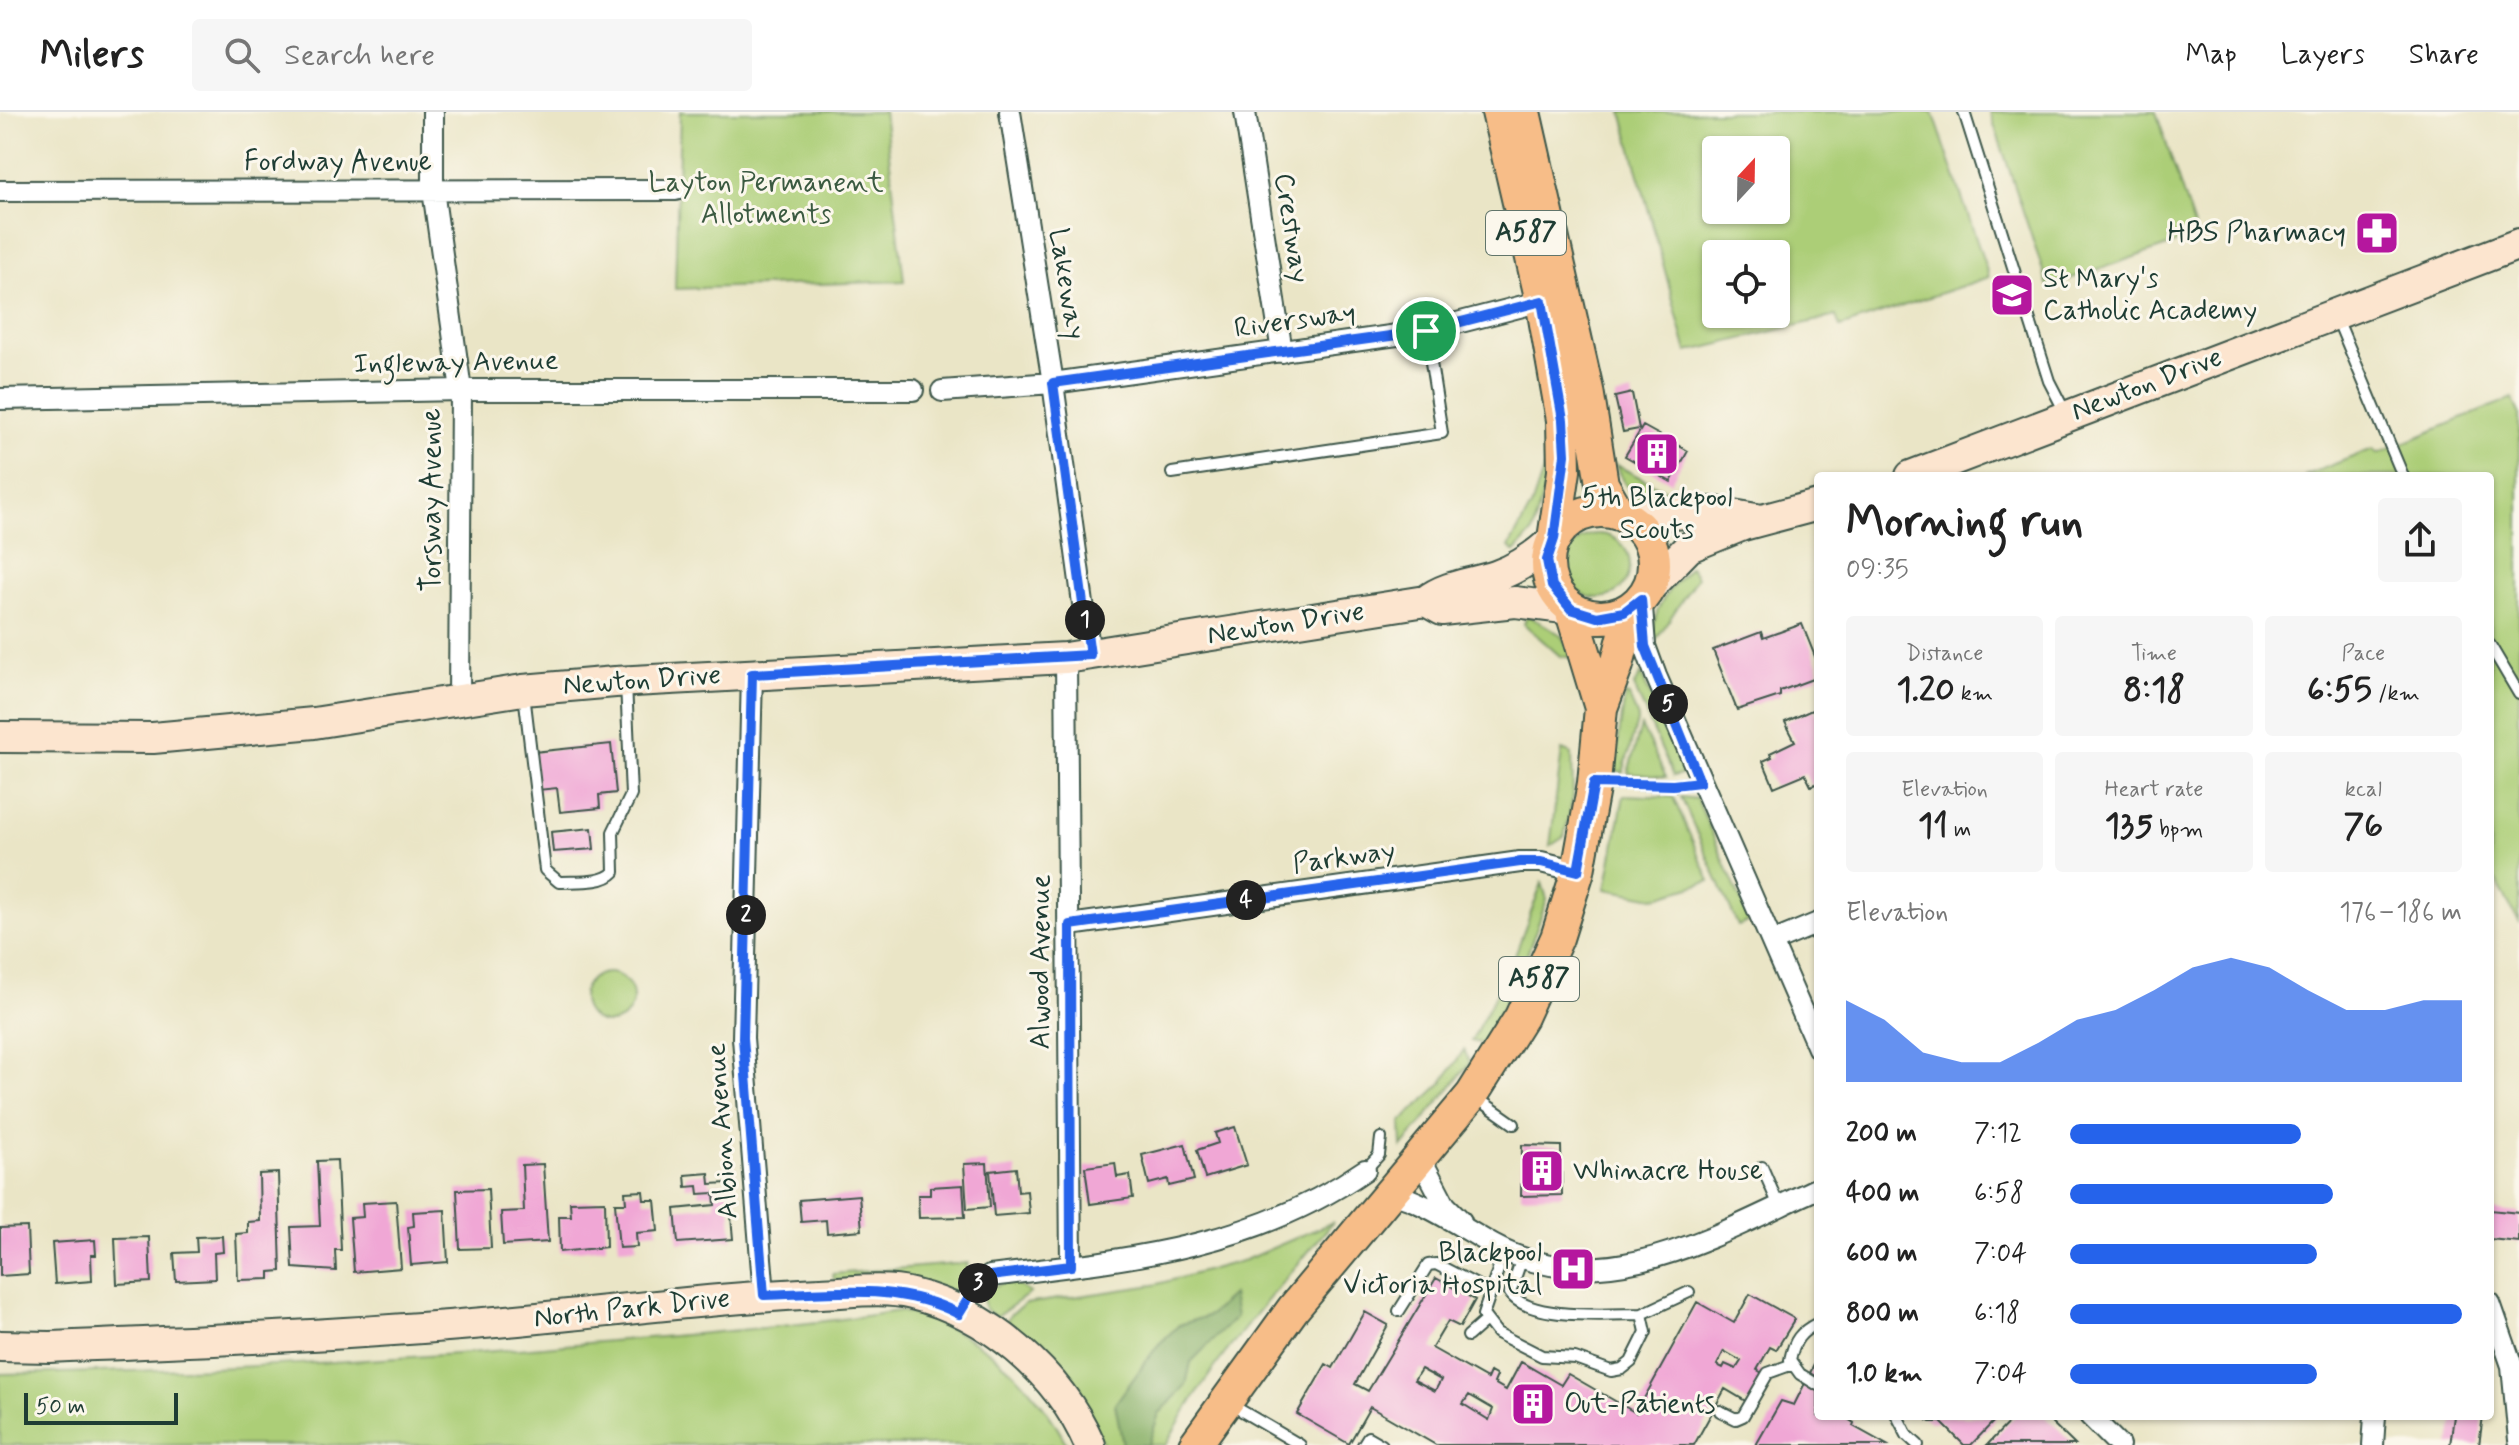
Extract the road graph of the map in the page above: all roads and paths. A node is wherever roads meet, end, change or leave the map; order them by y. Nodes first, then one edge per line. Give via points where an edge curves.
1 (433, 112) edge
2 (1010, 112) edge
3 (1245, 112) edge
4 (1498, 112) edge
5 (1524, 112) edge
6 (1964, 112) edge
7 (433, 190) junction
8 (676, 190) dead end
9 (0, 191) edge
10 (2519, 244) edge
11 (1542, 301) junction
12 (2336, 314) junction
13 (1426, 331) junction
14 (1282, 352) junction
15 (1053, 383) junction
16 (461, 390) junction
17 (913, 390) dead end
18 (942, 391) dead end
19 (0, 399) edge
20 (2067, 416) junction
21 (1968, 467) edge
22 (1936, 472) edge
23 (2401, 472) edge
24 (1172, 473) dead end
25 (1814, 506) edge
26 (1621, 515) junction
27 (1762, 520) junction
28 (1554, 539) junction
29 (1640, 598) junction
30 (1426, 601) junction
31 (1571, 609) junction
32 (2494, 652) edge
33 (1078, 656) junction
34 (752, 674) junction
35 (626, 681) junction
36 (523, 690) junction
37 (2519, 694) edge
38 (459, 699) junction
39 (1601, 708) junction
40 (0, 737) edge
41 (1700, 782) junction
42 (1594, 783) junction
43 (1578, 871) junction
44 (1070, 925) junction
45 (1814, 925) edge
46 (1772, 942) junction
47 (1814, 1039) edge
48 (1472, 1095) junction
49 (1514, 1124) dead end
50 (1381, 1138) dead end
51 (1421, 1159) junction
52 (1762, 1167) dead end
53 (1365, 1170) joint
54 (1814, 1190) edge
55 (1390, 1195) junction
56 (1779, 1206) junction
57 (1466, 1228) junction
58 (1494, 1246) junction
59 (1522, 1258) junction
60 (1071, 1266) junction
61 (1488, 1291) junction
62 (1689, 1292) dead end
63 (764, 1295) junction
64 (1399, 1311) dead end
65 (2494, 1313) edge
66 (959, 1314) junction
67 (1642, 1314) junction
68 (1485, 1321) junction
69 (1814, 1325) edge
70 (1468, 1336) dead end
71 (0, 1346) edge
72 (1793, 1364) junction
73 (2515, 1365) edge
74 (1814, 1383) edge
75 (1225, 1401) junction
76 (1720, 1411) dead end
77 (1899, 1420) edge
78 (2094, 1420) edge
79 (2375, 1420) edge
80 (2519, 1440) edge
81 (1090, 1445) edge
82 (1195, 1445) edge
83 (1300, 1445) edge
84 (1363, 1445) edge
85 (1382, 1445) edge
86 (1918, 1445) edge
87 (2119, 1445) edge
88 (2373, 1445) edge

1 - 7 street, Torsway Avenue
2 - 15 street, Lakeway
3 - 14 street, Crestway
4 - 11 main road, A587
5 - 26 main road, A587 via 1587,390 1602,484
6 - 20 lane via 2049,381
7 - 8 street, Fordway Avenue
7 - 9 street, Fordway Avenue
7 - 16 street, Torsway Avenue
10 - 12 main road, Newton Drive
11 - 13 street, Riversway
11 - 28 main road, A587 via 1565,455
12 - 20 main road, Newton Drive
12 - 23 lane
13 - 14 street, Riversway
13 - 24 lane via 1442,433
14 - 15 street, Riversway
15 - 18 street
15 - 33 street, Lakeway
16 - 17 street, Ingleway Avenue
16 - 19 street, Ingleway Avenue
16 - 38 street, Torsway Avenue
20 - 21 main road, Newton Drive
21 - 22 main road, Newton Drive
25 - 27 main road
26 - 27 main road via 1715,512
26 - 28 main road via 1581,515
26 - 29 main road via 1641,530 1651,547 1654,568
27 - 29 main road via 1689,547
28 - 30 main road, Newton Drive via 1534,558 1498,576 1439,591
28 - 31 main road via 1548,574
29 - 31 main road via 1606,617
29 - 39 main road, A587
29 - 41 street via 1645,646
30 - 31 main road, Newton Drive via 1442,610 1515,602
30 - 33 main road, Newton Drive
31 - 39 main road, A587
32 - 37 lane
33 - 34 main road, Newton Drive
33 - 44 street, Alwood Avenue
34 - 35 main road, Newton Drive
34 - 63 street, Albion Avenue via 743,1038
35 - 36 main road, Newton Drive
35 - 36 lane via 631,795 613,832 614,872 600,879 559,882 545,870
36 - 38 main road, Newton Drive
38 - 40 main road, Newton Drive via 219,733
39 - 42 main road, A587
41 - 42 lane
41 - 46 street
42 - 43 main road, A587
43 - 44 street, Parkway via 1520,862
43 - 48 main road, A587 via 1534,991
44 - 60 street, Alwood Avenue
45 - 46 street
46 - 47 street
48 - 49 lane
48 - 51 main road, A587
50 - 53 lane via 1379,1155
51 - 55 main road, A587
51 - 57 street via 1445,1205
52 - 56 lane
53 - 60 street via 1284,1214 1233,1234 1174,1252
54 - 56 street
55 - 57 street via 1409,1196
55 - 75 main road, A587 via 1293,1309
56 - 59 street via 1634,1264 1584,1268
57 - 58 street
58 - 59 street
58 - 61 lane via 1498,1270
59 - 67 lane via 1510,1293 1523,1305 1595,1315
60 - 66 street via 990,1276 978,1283
61 - 64 lane via 1436,1264 1428,1265
61 - 68 lane
62 - 67 lane
63 - 66 main road, North Park Drive via 896,1292
63 - 71 main road, North Park Drive via 408,1331
65 - 73 street
66 - 81 main road, North Park Drive via 1011,1344 1042,1370 1072,1408
67 - 68 lane via 1646,1332 1639,1349 1622,1369 1611,1371 1575,1358 1542,1356
68 - 70 lane
69 - 72 lane via 1793,1344
72 - 74 lane
72 - 76 lane via 1768,1373 1743,1416 1736,1419
73 - 80 street
75 - 82 main road, A587
75 - 83 lane
77 - 86 lane
78 - 87 street
79 - 88 street
84 - 85 lane via 1368,1437

